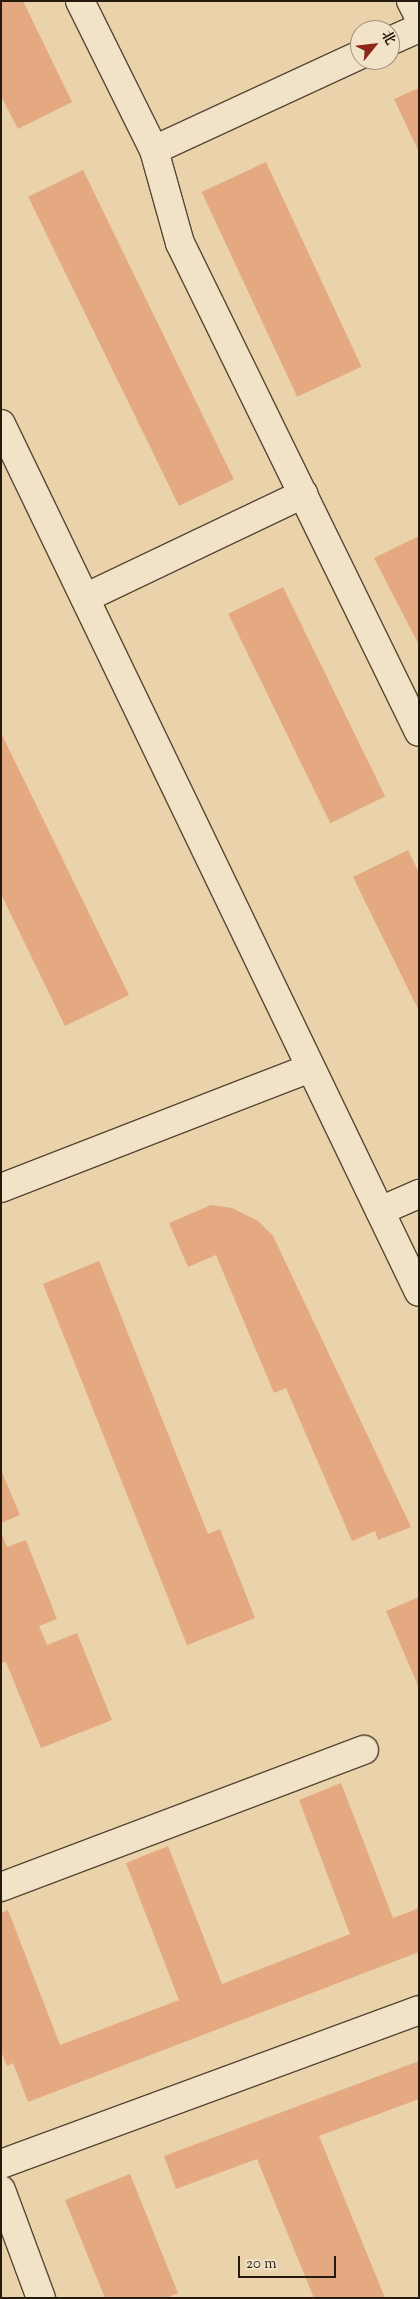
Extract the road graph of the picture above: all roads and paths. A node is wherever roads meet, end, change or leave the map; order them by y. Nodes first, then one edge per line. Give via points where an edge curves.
1 (80, 1) edge
2 (411, 1) edge
3 (419, 17) edge
4 (419, 28) edge
5 (400, 37) edge
6 (350, 60) edge
7 (154, 150) junction
8 (1, 424) edge
9 (303, 494) junction
10 (85, 598) junction
11 (419, 732) edge
12 (311, 1068) junction
13 (1, 1188) edge
14 (419, 1194) edge
15 (380, 1211) junction
16 (419, 1292) edge
17 (364, 1750) dead end
18 (1, 1887) edge
19 (419, 2010) edge
20 (1, 2164) edge
21 (1, 2190) edge
22 (41, 2298) edge

1 - 7 street
2 - 3 street
4 - 5 street
6 - 7 street
7 - 9 street via 180,243
8 - 10 street
9 - 10 street
9 - 11 street
10 - 12 street
12 - 13 street
12 - 15 street
14 - 15 street
15 - 16 street
17 - 18 street
19 - 20 street
21 - 22 street

